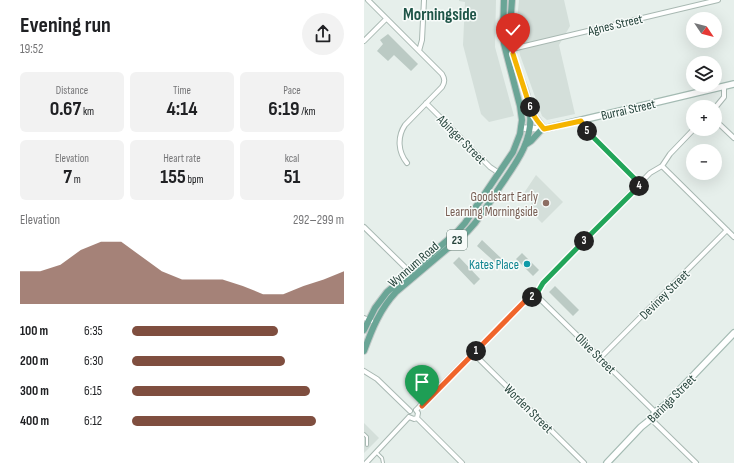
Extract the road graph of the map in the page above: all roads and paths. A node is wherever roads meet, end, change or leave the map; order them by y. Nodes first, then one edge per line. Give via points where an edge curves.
1 (368, 0) edge
2 (424, 0) edge
3 (504, 0) edge
4 (511, 0) edge
5 (718, 0) edge
6 (386, 19) junction
7 (503, 27) junction
8 (364, 41) edge
9 (512, 49) junction
10 (419, 51) junction
11 (734, 84) edge
12 (724, 86) junction
13 (722, 100) edge
14 (426, 103) junction
15 (530, 112) junction
16 (581, 121) junction
17 (722, 127) edge
18 (521, 128) junction
19 (530, 129) junction
20 (542, 129) junction
21 (687, 136) edge
22 (734, 138) edge
23 (526, 145) junction
24 (407, 163) dead end
25 (662, 166) junction
26 (499, 173) junction
27 (640, 184) junction
28 (364, 227) edge
29 (727, 230) junction
30 (734, 237) edge
31 (412, 274) junction
32 (536, 295) junction
33 (369, 321) edge
34 (364, 330) edge
35 (734, 333) edge
36 (364, 351) edge
37 (473, 353) junction
38 (600, 358) junction
39 (364, 371) edge
40 (416, 410) junction
41 (410, 411) junction
42 (655, 412) junction
43 (409, 417) junction
44 (417, 418) junction
45 (651, 419) junction
46 (364, 434) edge
47 (366, 445) dead end
48 (376, 452) junction
49 (366, 463) edge
50 (383, 463) edge
51 (462, 463) edge
52 (584, 463) edge
53 (607, 463) edge
54 (696, 463) edge

1 - 6 street
2 - 10 street
3 - 7 main road, Wynnum Road / 23
4 - 7 main road via 507,23
4 - 9 main road, Wynnum Road / 23
5 - 9 street, Agnes Street
6 - 8 street
6 - 10 street
7 - 18 main road, Wynnum Road / 23 via 506,53 520,106
9 - 15 main road, Wynnum Road / 23
10 - 14 street via 444,79 442,87
11 - 12 street, Burrai Street
12 - 13 street
12 - 16 street, Burrai Street
14 - 24 street via 401,131 402,157
14 - 26 street, Abinger Street
15 - 19 main road, Wynnum Road / 23
15 - 20 main road
16 - 20 street, Burrai Street
16 - 27 street via 585,129
17 - 22 street
18 - 19 street, Burrai Street
18 - 26 main road, Wynnum Road / 23 via 516,146
19 - 20 street, Burrai Street
19 - 23 main road, Wynnum Road / 23
20 - 23 main road
21 - 25 street
23 - 31 main road, Wynnum Road / 23 via 475,223
25 - 27 street
25 - 29 street
26 - 31 main road, Wynnum Road / 23 via 466,223
27 - 32 street via 543,283
28 - 31 street
29 - 30 street
29 - 38 street, Deviney Street
31 - 33 main road, Wynnum Road / 23
32 - 37 street via 527,299
32 - 38 street, Olive Street
33 - 34 main road, Wynnum Road / 23
33 - 36 main road, Wynnum Road / 23
35 - 42 street, Baringa Street via 665,405
37 - 40 street
37 - 52 street, Worden Street
38 - 42 street, Olive Street
39 - 41 street via 378,379
40 - 41 street
40 - 44 street
41 - 43 street
42 - 45 street, Baringa Street
43 - 44 street
43 - 48 street
44 - 51 street
45 - 53 street, Baringa Street
45 - 54 street
46 - 47 lane via 367,437
48 - 49 street
48 - 50 lane

